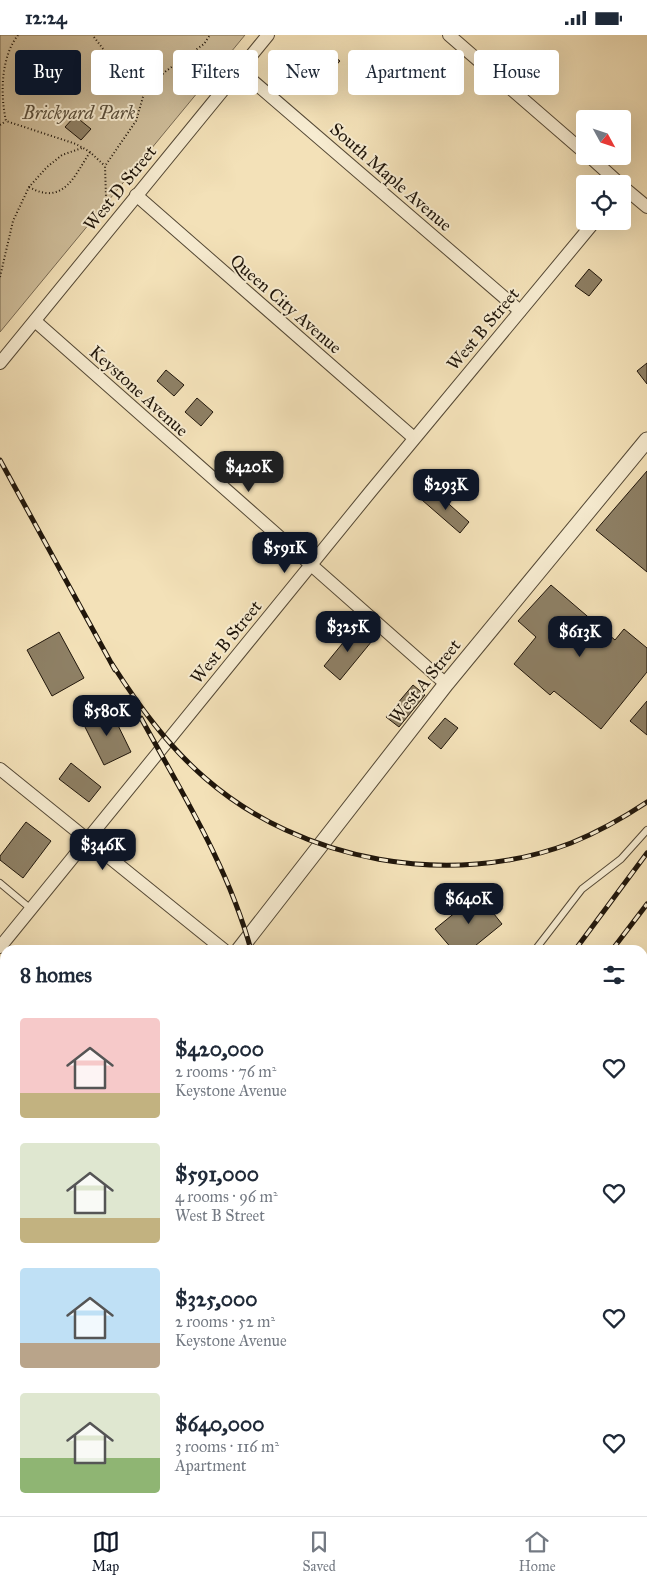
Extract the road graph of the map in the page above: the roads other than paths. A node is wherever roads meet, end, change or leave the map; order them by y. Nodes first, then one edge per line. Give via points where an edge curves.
1 (268, 35) edge
2 (449, 35) edge
3 (256, 50) edge
4 (258, 85) edge
5 (219, 95) edge
6 (576, 145) edge
7 (599, 165) edge
8 (610, 175) edge
9 (631, 194) edge
10 (136, 195) junction
11 (647, 207) edge
12 (588, 230) edge
13 (520, 311) junction
14 (34, 321) junction
15 (0, 363) edge
16 (414, 439) junction
17 (647, 439) edge
18 (311, 565) junction
19 (446, 685) junction
20 (0, 769) edge
21 (647, 830) edge
22 (87, 841) junction
23 (0, 883) edge
24 (31, 909) junction
25 (2, 945) edge
26 (218, 945) edge
27 (242, 945) edge
28 (539, 945) edge

1 - 3 street, West D Street
2 - 6 street
4 - 13 street, South Maple Avenue
5 - 10 street, West D Street
7 - 8 street
9 - 11 street
10 - 14 street, West D Street
10 - 16 street, Queen City Avenue
12 - 13 street, West B Street
13 - 16 street, West B Street
14 - 15 street, West D Street
14 - 18 street, Keystone Avenue
16 - 18 street, West B Street
17 - 19 street, West A Street
18 - 19 street, Keystone Avenue
18 - 22 street, West B Street
19 - 27 street, West A Street
20 - 22 street
21 - 28 lane via 621,859 582,889
22 - 24 street, West B Street
22 - 26 street
23 - 24 lane
24 - 25 street, West B Street

